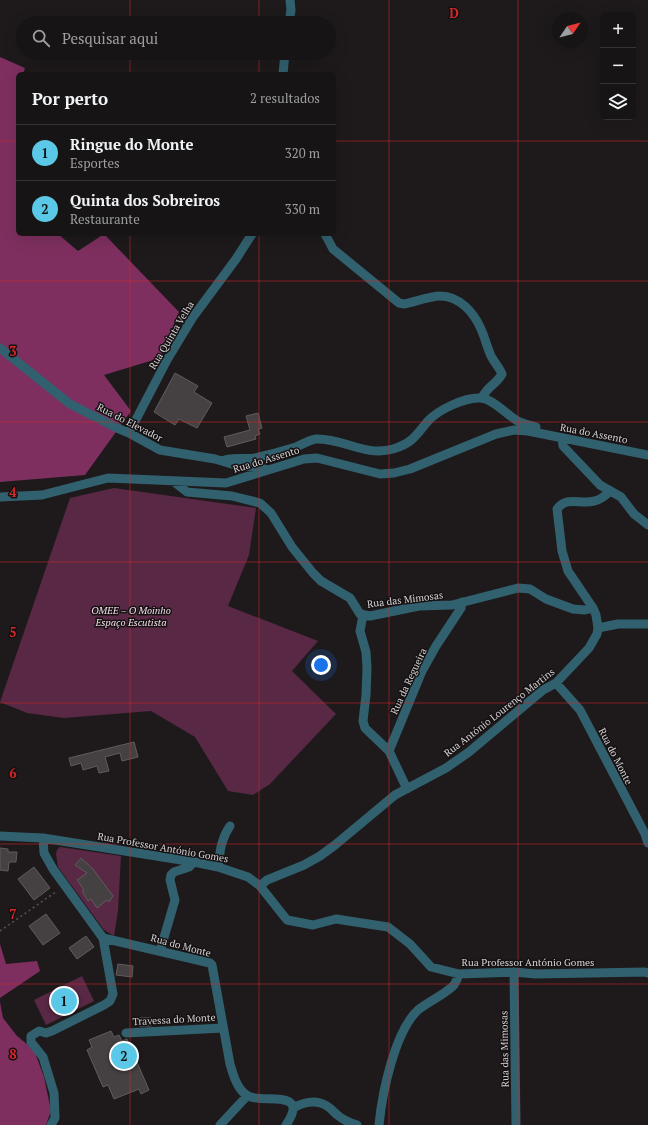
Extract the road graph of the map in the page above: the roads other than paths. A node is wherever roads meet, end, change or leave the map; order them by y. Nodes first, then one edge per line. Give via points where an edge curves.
1 (290, 0) edge
2 (290, 16) edge
3 (284, 60) edge
4 (283, 72) edge
5 (251, 236) edge
6 (326, 236) edge
7 (0, 348) edge
8 (482, 398) junction
9 (129, 433) junction
10 (559, 437) junction
11 (648, 455) edge
12 (222, 461) junction
13 (270, 469) junction
14 (173, 481) junction
15 (610, 492) junction
16 (0, 497) edge
17 (648, 525) edge
18 (462, 602) junction
19 (593, 608) junction
20 (363, 615) junction
21 (648, 624) edge
22 (598, 628) junction
23 (556, 683) junction
24 (388, 751) junction
25 (407, 790) junction
26 (230, 826) dead end
27 (0, 836) edge
28 (43, 838) junction
29 (648, 844) edge
30 (194, 862) junction
31 (218, 866) junction
32 (260, 886) junction
33 (103, 938) junction
34 (160, 950) junction
35 (514, 972) junction
36 (648, 973) edge
37 (460, 974) junction
38 (223, 1028) junction
39 (126, 1032) dead end
40 (247, 1096) junction
41 (293, 1108) junction
42 (51, 1125) edge
43 (220, 1125) edge
44 (286, 1125) edge
45 (357, 1125) edge
46 (379, 1125) edge
47 (516, 1125) edge

1 - 2 street
3 - 4 street
5 - 9 street, Rua Quinta Velha via 193,317
6 - 8 street via 333,249 398,303 440,296 463,304 475,316 491,356 502,374 499,380 485,391
7 - 9 street, Rua do Elevador via 70,404
8 - 10 street via 497,405 516,420 551,431
8 - 12 street via 472,398 440,412 429,420 410,442 394,449 370,451 316,439 256,458 228,458
9 - 12 street, Rua do Elevador via 160,450
10 - 11 street, Rua do Assento
10 - 13 street, Rua do Assento via 528,431 508,431 394,473 380,474 317,458
10 - 15 street via 563,446
12 - 13 street, Rua do Elevador
13 - 14 street, Rua do Assento via 226,483
14 - 16 street, Rua do Assento via 108,478 42,495
14 - 20 street, Rua das Mimosas via 187,492 232,496 260,503 271,512 292,547 313,573 321,581 350,598
15 - 17 street via 621,497 634,514
15 - 19 street via 596,502 567,501 557,509 562,551 568,571
18 - 19 street, Rua das Mimosas via 518,588 530,589 573,609
18 - 20 street, Rua das Mimosas
18 - 24 street, Rua da Regueira via 422,671
19 - 22 street
20 - 24 street via 360,631 367,668 363,721 370,734
21 - 22 street via 618,624
22 - 23 street, Rua António Lourenço Martins via 589,648
23 - 25 street, Rua António Lourenço Martins via 543,690 469,752
23 - 29 street, Rua do Monte via 580,710
24 - 25 street
25 - 32 street, Rua António Lourenço Martins via 395,795 320,856 267,880
26 - 31 street via 221,845
27 - 28 street, Rua Professor António Gomes
28 - 30 street, Rua Professor António Gomes
28 - 33 street via 44,853 53,870
30 - 31 street, Rua Professor António Gomes
30 - 34 street via 171,875 175,900
31 - 32 street, Rua Professor António Gomes via 248,877
32 - 37 street, Rua Professor António Gomes via 287,920 312,925 336,919 388,927 410,944 431,967
33 - 34 street, Rua do Monte
33 - 42 street via 113,994 110,1001 52,1032 39,1031 31,1036 31,1042 43,1057 54,1093 55,1118
34 - 38 street, Rua do Monte via 212,965
35 - 36 street, Rua Professor António Gomes
35 - 37 street, Rua Professor António Gomes
35 - 47 street, Rua das Mimosas
37 - 46 street via 454,985 419,1009 408,1020 399,1039 386,1085
38 - 39 street, Travessa do Monte
38 - 40 street, Rua do Monte via 233,1076
40 - 41 street via 286,1101
40 - 43 street
41 - 44 street via 292,1116
41 - 45 street via 303,1103 317,1103

